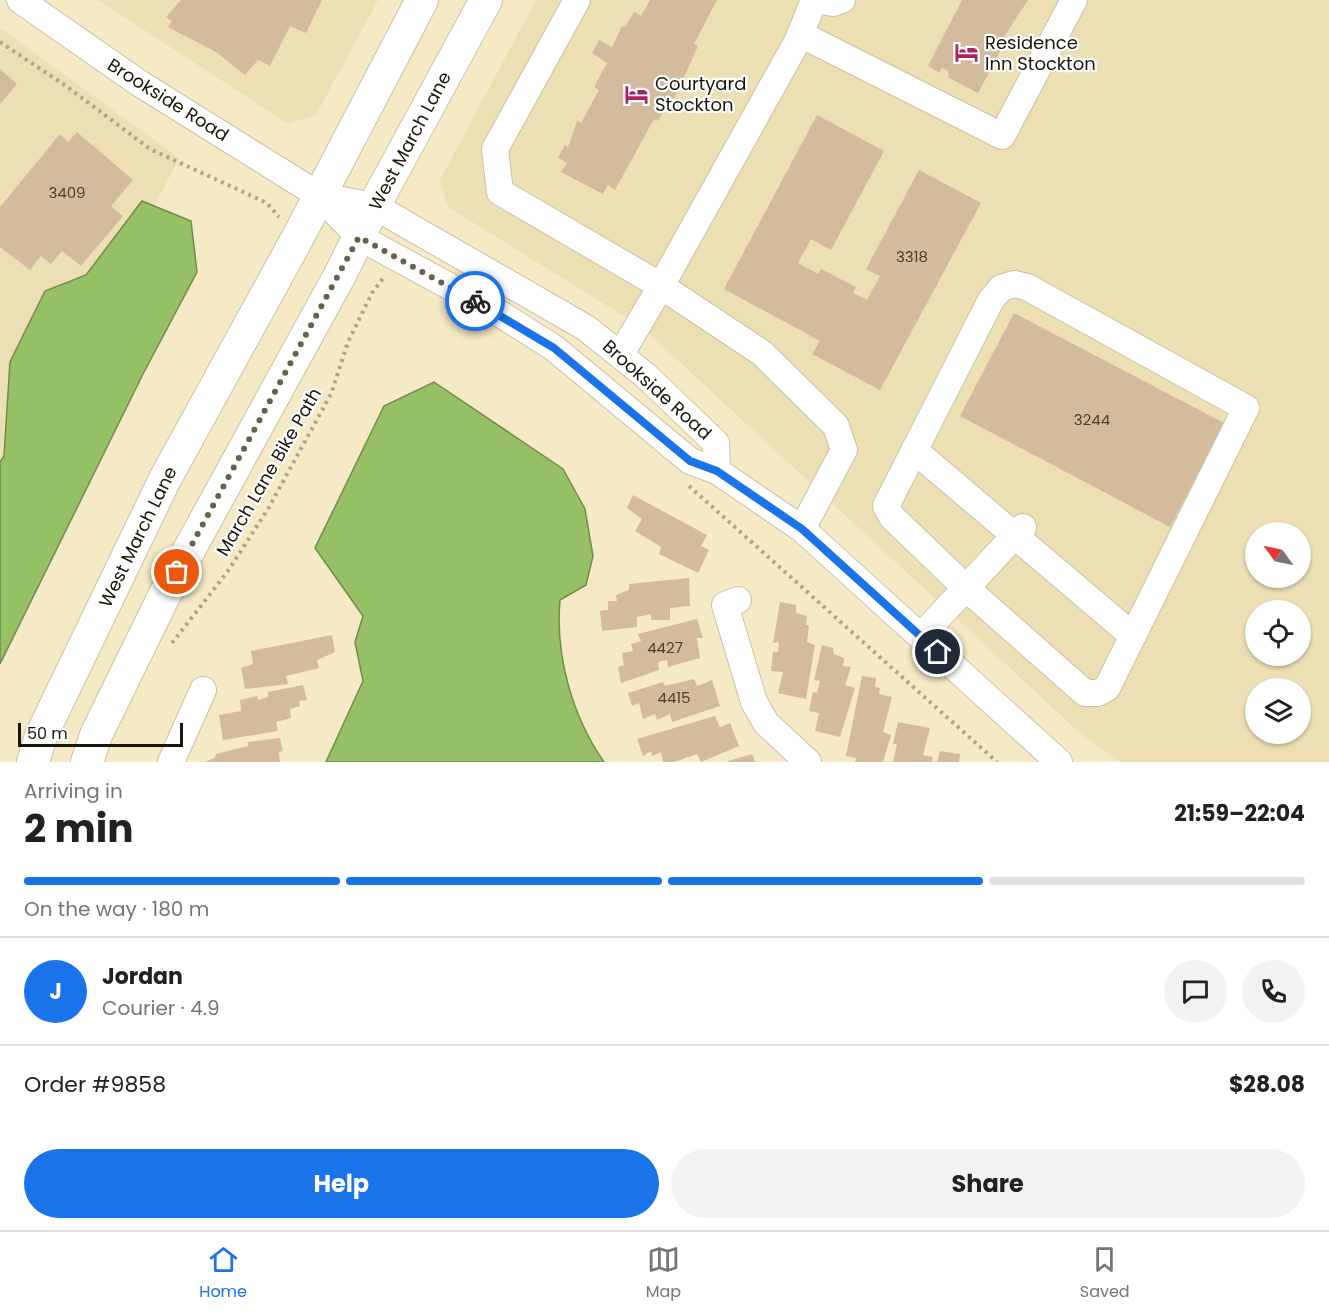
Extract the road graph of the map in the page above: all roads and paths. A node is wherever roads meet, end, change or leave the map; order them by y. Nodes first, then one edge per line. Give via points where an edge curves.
1 (20, 0) edge
2 (423, 0) edge
3 (486, 0) edge
4 (577, 0) edge
5 (815, 0) edge
6 (842, 0) edge
7 (1074, 0) edge
8 (800, 34) junction
9 (0, 42) edge
10 (320, 196) junction
11 (374, 206) junction
12 (359, 237) junction
13 (297, 239) junction
14 (344, 267) junction
15 (384, 277) junction
16 (395, 279) dead end
17 (662, 286) junction
18 (621, 354) junction
19 (914, 450) junction
20 (717, 471) junction
21 (687, 484) dead end
22 (802, 529) junction
23 (1019, 531) junction
24 (966, 588) junction
25 (738, 600) dead end
26 (921, 636) junction
27 (1133, 636) junction
28 (170, 646) dead end
29 (203, 690) dead end
30 (33, 762) edge
31 (87, 762) edge
32 (171, 762) edge
33 (808, 762) edge
34 (998, 762) edge
35 (1059, 762) edge

1 - 10 street, Brookside Road via 139,84
2 - 10 main road, West March Lane
3 - 11 main road, West March Lane
4 - 17 street via 495,149 500,192
5 - 6 street
5 - 8 street
7 - 8 street via 1002,136
8 - 17 street
9 - 13 path via 150,149 267,203
10 - 11 street, Brookside Road
10 - 12 street, Brookside Road
10 - 13 main road, West March Lane
11 - 12 main road, West March Lane
11 - 18 street, Brookside Road via 577,322
12 - 14 main road, West March Lane
12 - 20 street, Brookside Road via 554,348 690,461
13 - 30 main road, West March Lane via 165,479 41,736
14 - 15 path
14 - 31 main road, West March Lane via 166,592 96,735
15 - 16 path
15 - 28 path, March Lane Bike Path via 348,342 331,394 268,508 228,571
17 - 18 street
17 - 22 street via 762,353 836,426 844,450
18 - 20 street, Brookside Road via 716,443
19 - 23 street
19 - 24 street via 886,506 892,517
19 - 27 street via 991,300 1001,288 1014,284 1027,287 1242,403 1245,415
20 - 22 street, Brookside Road
21 - 34 path
22 - 26 street, Brookside Road
23 - 24 street
23 - 27 street
24 - 26 street
24 - 27 street via 1085,693 1107,688
25 - 33 street via 725,605 754,702 766,723
26 - 35 street, Brookside Road
29 - 32 street

